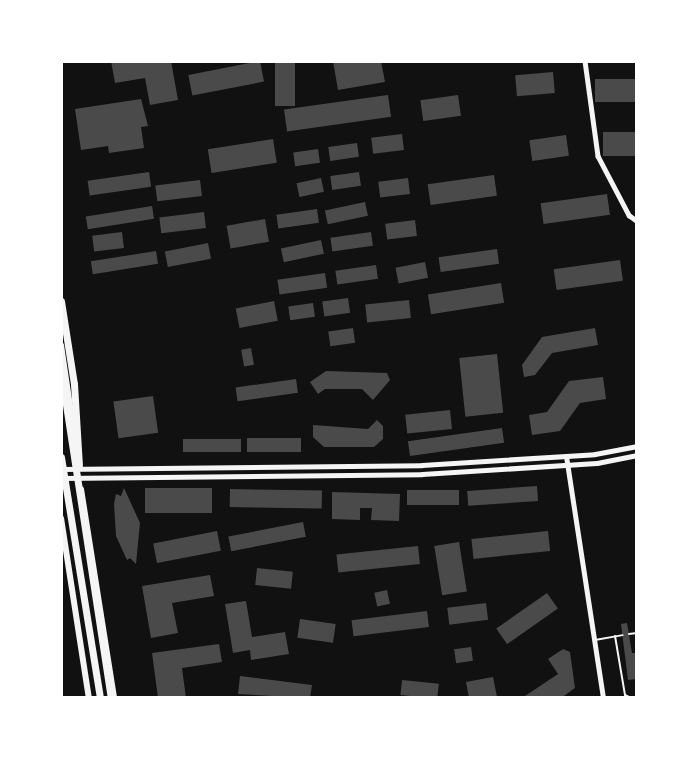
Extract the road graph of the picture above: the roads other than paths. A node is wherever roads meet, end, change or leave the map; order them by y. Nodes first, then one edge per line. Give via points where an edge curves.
1 (584, 61) edge
2 (637, 221) edge
3 (61, 301) edge
4 (61, 345) edge
5 (61, 372) edge
6 (637, 446) edge
7 (637, 455) edge
8 (566, 456) junction
9 (61, 457) edge
10 (568, 465) junction
11 (76, 468) junction
12 (61, 469) edge
13 (61, 478) edge
14 (76, 478) junction
15 (81, 501) junction
16 (61, 518) edge
17 (637, 633) edge
18 (629, 634) dead end
19 (623, 635) dead end
20 (615, 636) junction
21 (594, 640) junction
22 (89, 698) edge
23 (100, 698) edge
24 (113, 698) edge
25 (603, 698) edge
26 (631, 698) edge

1 - 2 street via 598,156 629,215
3 - 15 highway via 78,416
4 - 11 main road
5 - 15 highway
6 - 8 main road
7 - 10 main road
8 - 10 main road
8 - 11 main road via 422,465
9 - 23 highway
10 - 14 main road via 422,474
10 - 21 main road
11 - 12 main road
11 - 14 main road
13 - 14 main road
14 - 24 main road via 86,502
15 - 24 highway
16 - 22 main road
17 - 18 lane
19 - 20 lane
20 - 21 lane
20 - 26 lane via 625,695
21 - 25 main road

